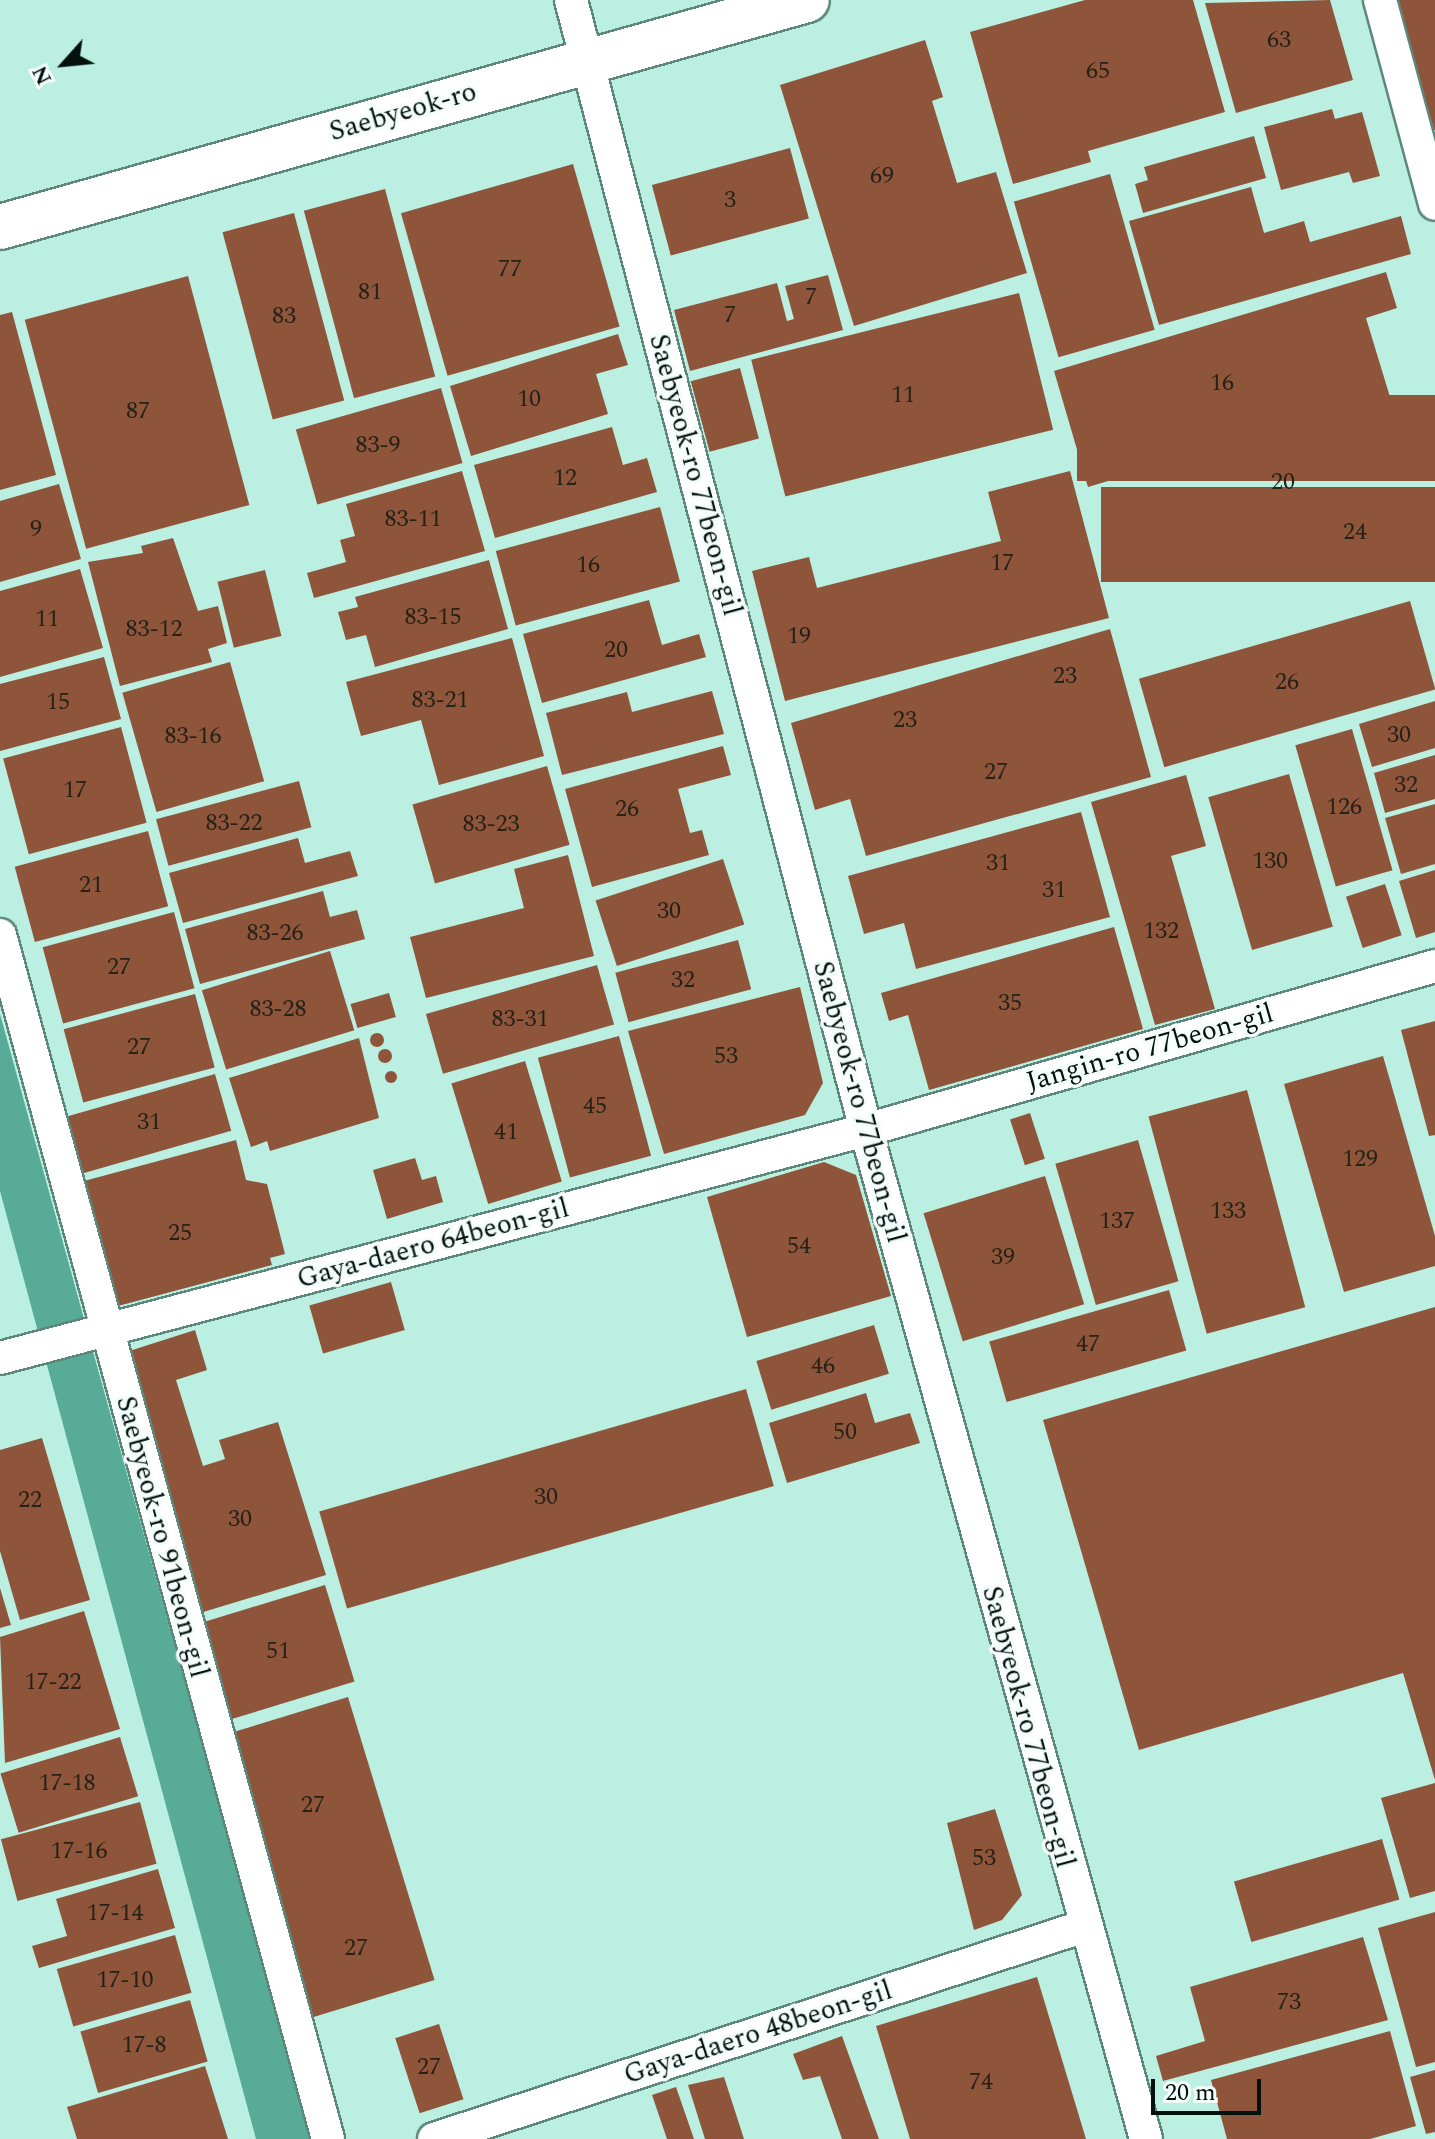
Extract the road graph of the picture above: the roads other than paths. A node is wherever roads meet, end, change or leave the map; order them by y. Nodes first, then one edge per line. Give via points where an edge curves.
1 (571, 0) edge
2 (807, 0) edge
3 (1380, 0) edge
4 (587, 60) junction
5 (1435, 204) edge
6 (0, 227) edge
7 (0, 935) edge
8 (1435, 966) edge
9 (866, 1130) junction
10 (101, 1331) junction
11 (14, 1354) edge
12 (1082, 1927) junction
13 (328, 2139) edge
14 (434, 2139) edge
15 (1146, 2139) edge

1 - 4 street, Saebyeok-ro 77beon-gil
2 - 4 main road, Saebyeok-ro
3 - 5 street
4 - 6 main road, Saebyeok-ro
4 - 9 street, Saebyeok-ro 77beon-gil
7 - 10 street, Saebyeok-ro 91beon-gil
8 - 9 street, Jangin-ro 77beon-gil
9 - 10 street, Gaya-daero 64beon-gil
9 - 12 street, Saebyeok-ro 77beon-gil
10 - 11 street, Gaya-daero 64beon-gil
10 - 13 street, Saebyeok-ro 91beon-gil
12 - 14 street, Gaya-daero 48beon-gil
12 - 15 street, Saebyeok-ro 77beon-gil

